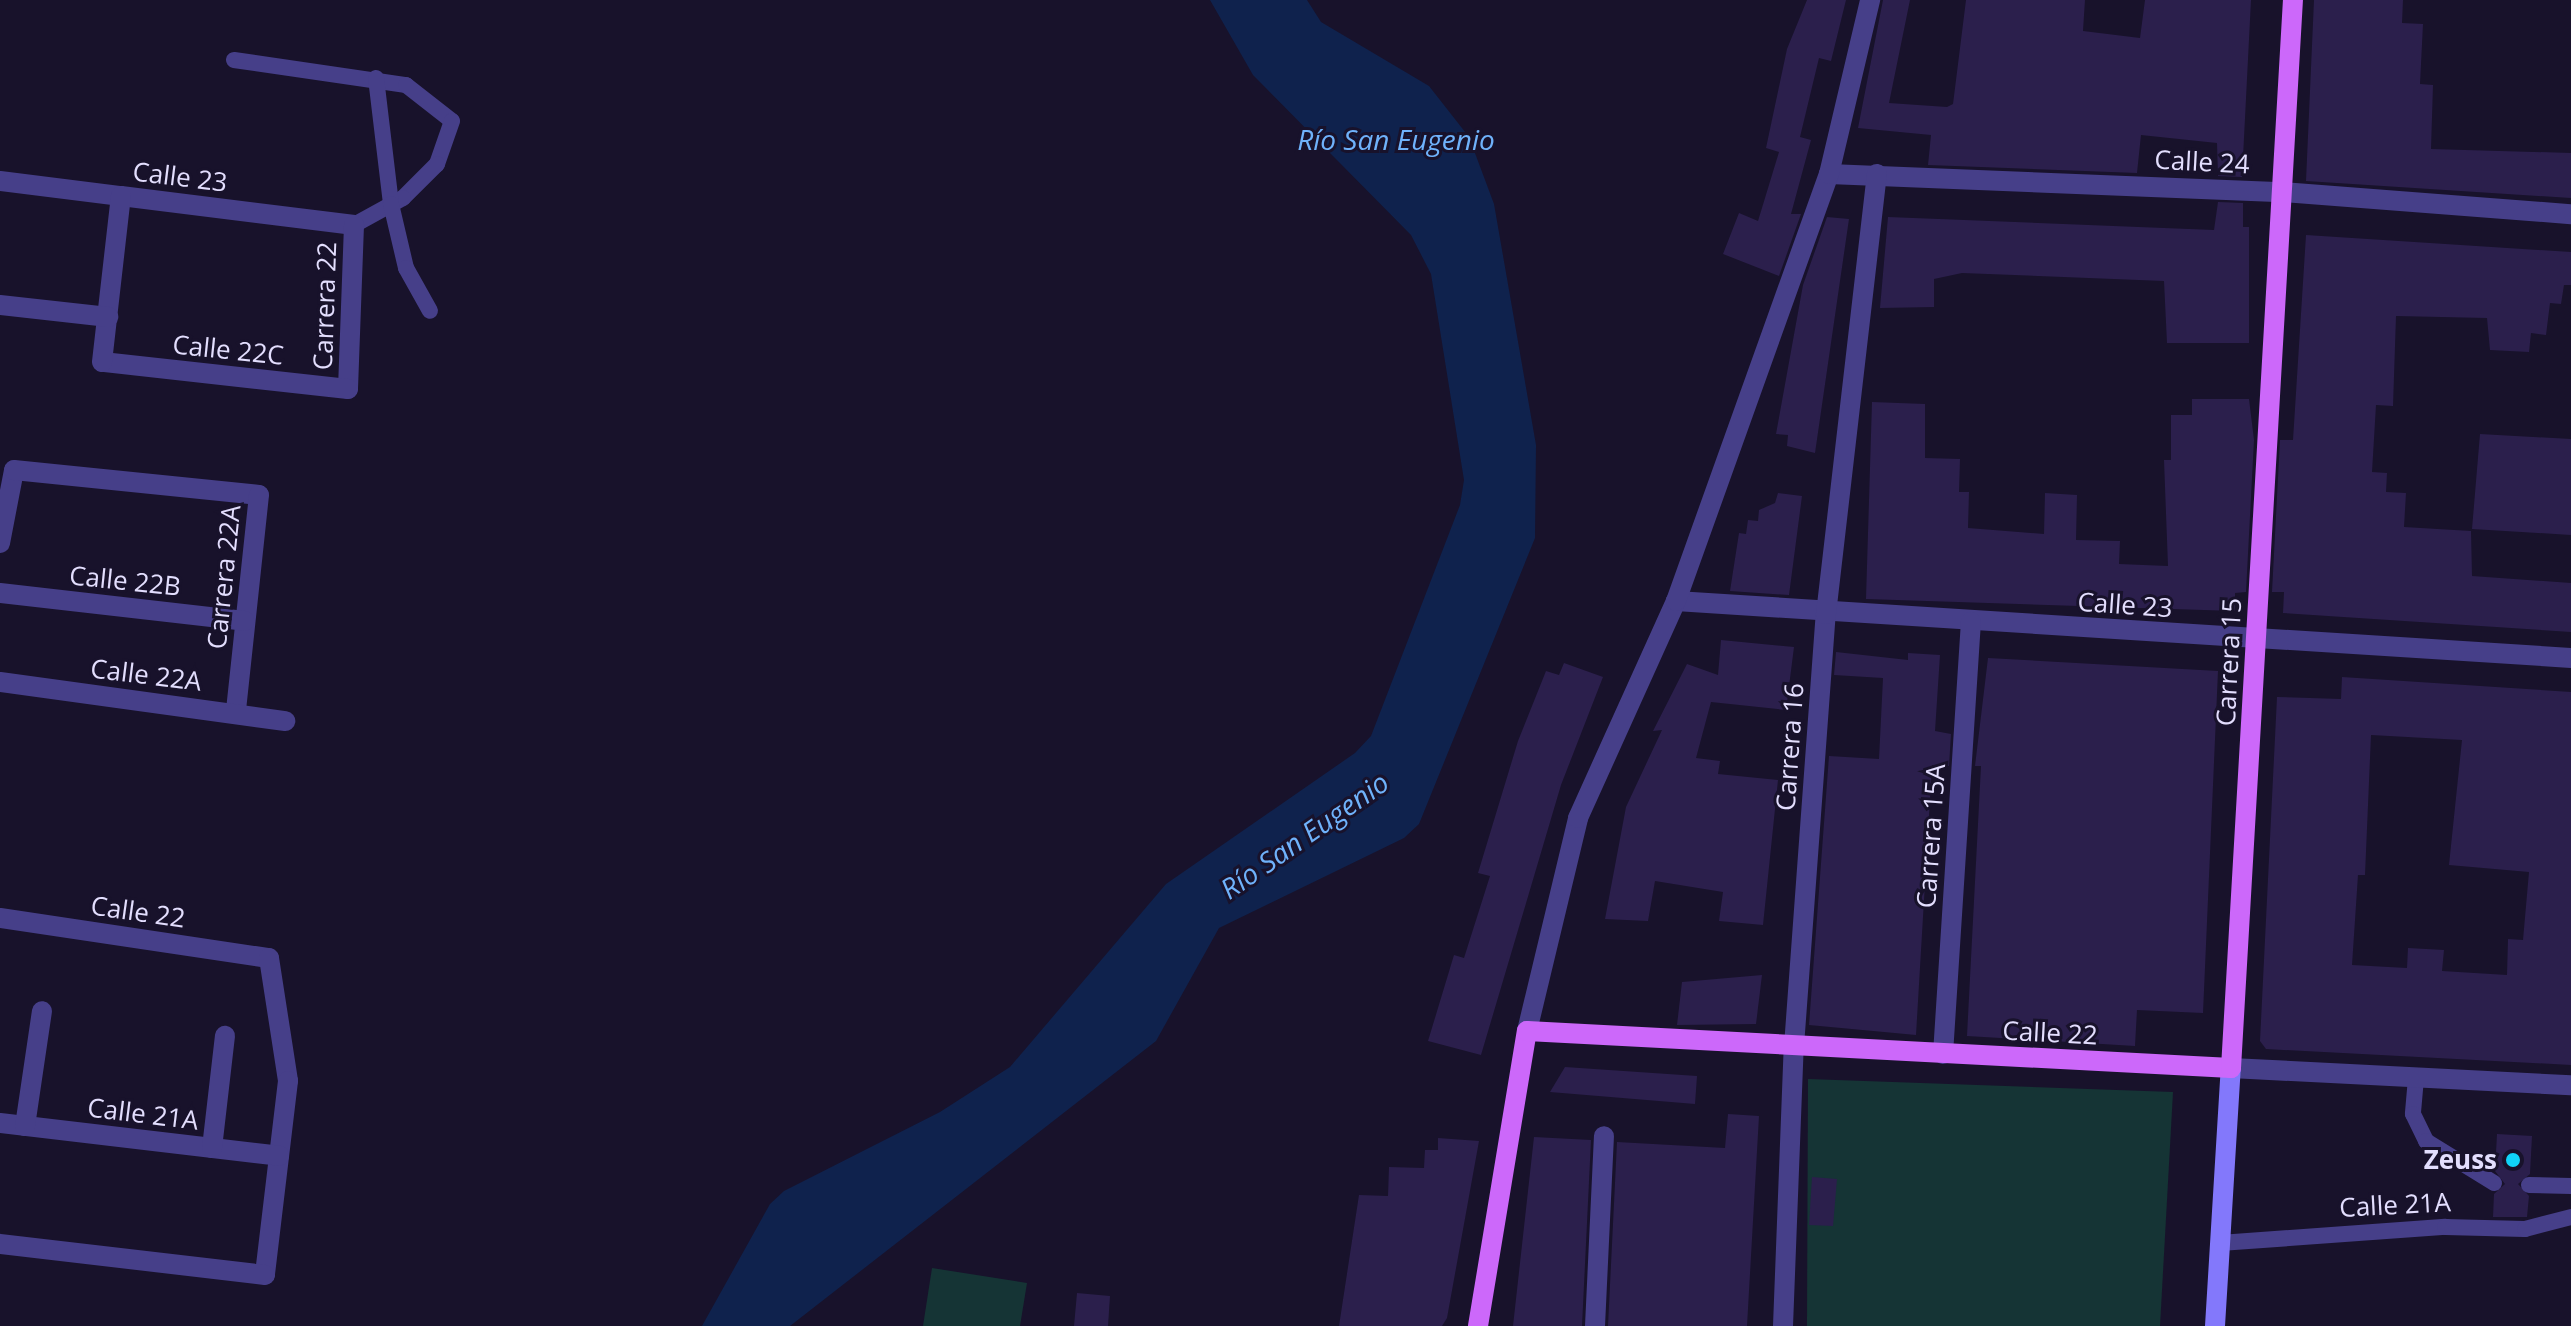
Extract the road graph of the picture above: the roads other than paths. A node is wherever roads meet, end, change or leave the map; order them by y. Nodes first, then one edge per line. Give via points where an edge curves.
1 (1870, 0) edge
2 (2293, 0) edge
3 (234, 60) dead end
4 (376, 78) junction
5 (1829, 174) junction
6 (1877, 174) junction
7 (0, 181) edge
8 (2283, 192) junction
9 (121, 196) junction
10 (391, 204) junction
11 (2571, 214) edge
12 (354, 225) junction
13 (0, 305) edge
14 (430, 311) dead end
15 (108, 317) junction
16 (348, 389) joint
17 (0, 543) edge
18 (0, 593) edge
19 (1676, 601) junction
20 (1826, 614) junction
21 (244, 621) junction
22 (1971, 622) junction
23 (2256, 639) junction
24 (2571, 658) edge
25 (0, 682) edge
26 (236, 712) junction
27 (285, 721) dead end
28 (0, 918) edge
29 (42, 1011) dead end
30 (1527, 1031) junction
31 (225, 1036) dead end
32 (1794, 1046) junction
33 (1943, 1054) junction
34 (2231, 1068) junction
35 (2416, 1078) junction
36 (2571, 1085) edge
37 (0, 1123) edge
38 (25, 1126) junction
39 (1604, 1136) dead end
40 (212, 1148) junction
41 (279, 1156) junction
42 (2494, 1183) dead end
43 (2529, 1185) dead end
44 (2571, 1186) edge
45 (2571, 1217) edge
46 (2220, 1243) junction
47 (0, 1244) edge
48 (1478, 1326) edge
49 (1595, 1326) edge
50 (1783, 1326) edge
51 (2215, 1326) edge

1 - 5 street
2 - 8 main road, Carrera 15
3 - 4 lane
4 - 10 lane
4 - 10 lane via 406,85 452,121 437,164
5 - 6 street, Calle 24
5 - 19 street
6 - 8 street, Calle 24
6 - 20 street, Carrera 16
7 - 9 street, Calle 23
8 - 11 street, Calle 24
8 - 23 main road, Carrera 15
9 - 12 street, Calle 23
9 - 15 street
10 - 12 lane
10 - 14 lane via 406,268
12 - 16 street, Carrera 22
13 - 15 street
15 - 16 street, Calle 22C via 102,362
17 - 21 street, Carrera 22A via 14,470 259,495
18 - 21 street, Calle 22B
19 - 20 street, Calle 23
19 - 30 street via 1578,818
20 - 22 street, Calle 23
20 - 32 street, Carrera 16
21 - 26 street, Carrera 22A
22 - 23 street, Calle 23
22 - 33 street, Carrera 15A
23 - 24 street, Calle 23
23 - 34 main road, Carrera 15
25 - 26 street, Calle 22A
26 - 27 street, Calle 22A
28 - 41 street, Calle 22 via 269,958 288,1081
29 - 38 street
30 - 32 main road, Calle 22
30 - 48 main road
31 - 40 street
32 - 33 main road, Calle 22
32 - 50 street, Carrera 16
33 - 34 main road, Calle 22
34 - 35 street, Calle 22
34 - 46 main road, Carrera 15
35 - 36 street, Calle 22
35 - 42 lane via 2413,1114 2426,1141
37 - 38 street, Calle 21A
38 - 40 street, Calle 21A
39 - 49 street
40 - 41 street, Calle 21A
41 - 47 street via 265,1275
43 - 44 lane
45 - 46 lane, Calle 21A via 2525,1229 2445,1227
46 - 51 main road, Carrera 15

